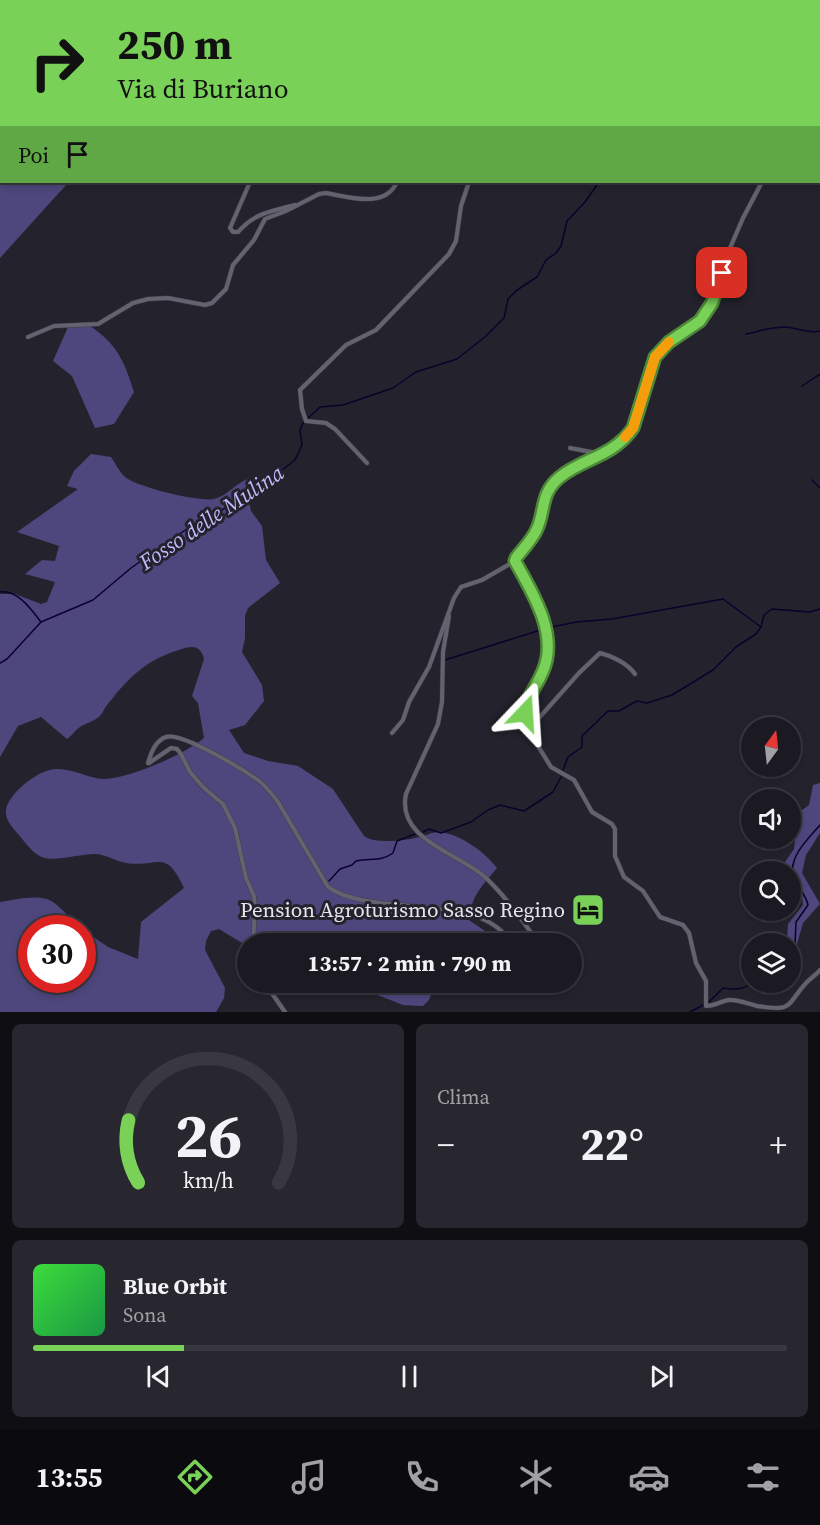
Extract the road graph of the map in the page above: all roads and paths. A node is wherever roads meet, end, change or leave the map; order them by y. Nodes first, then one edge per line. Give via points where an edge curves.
1 (250, 183) edge
2 (396, 183) edge
3 (469, 183) edge
4 (761, 183) edge
5 (298, 204) junction
6 (28, 337) dead end
7 (570, 448) dead end
8 (603, 454) junction
9 (367, 463) dead end
10 (515, 561) junction
11 (449, 613) junction
12 (635, 674) dead end
13 (530, 728) junction
14 (392, 733) dead end
15 (254, 933) edge
16 (504, 933) edge
17 (530, 933) edge
18 (820, 970) edge
19 (272, 993) edge
20 (285, 1012) edge

1 - 5 street via 231,225 233,232 260,214
2 - 5 street via 374,200 326,193
3 - 9 street via 456,241 448,255 376,330 346,345 300,390 306,421 326,423
4 - 8 street via 727,255 712,303 695,326 660,350 633,428
5 - 6 street via 265,219 233,265 226,289 212,303 148,299 133,303 98,324 54,326
7 - 8 street
8 - 10 street via 560,477 551,487 536,531
10 - 11 street via 461,587
10 - 13 street via 539,608 549,655 527,698 525,713
11 - 14 street via 429,668 403,720
11 - 17 street via 438,724 406,794 406,818 425,839 493,885
12 - 13 street via 617,659 600,653
13 - 18 street via 551,767 574,780 592,812 612,824 615,856 624,877 643,891 660,917 682,925 689,933 696,963 706,981 706,1004 714,1006 730,1000 781,1009 792,1004 807,981
15 - 16 street via 254,896 235,828 223,804 190,772 177,749 171,747 148,763 153,749 168,736 210,751 259,781 278,802 328,887 339,895 358,901 476,915
19 - 20 street

